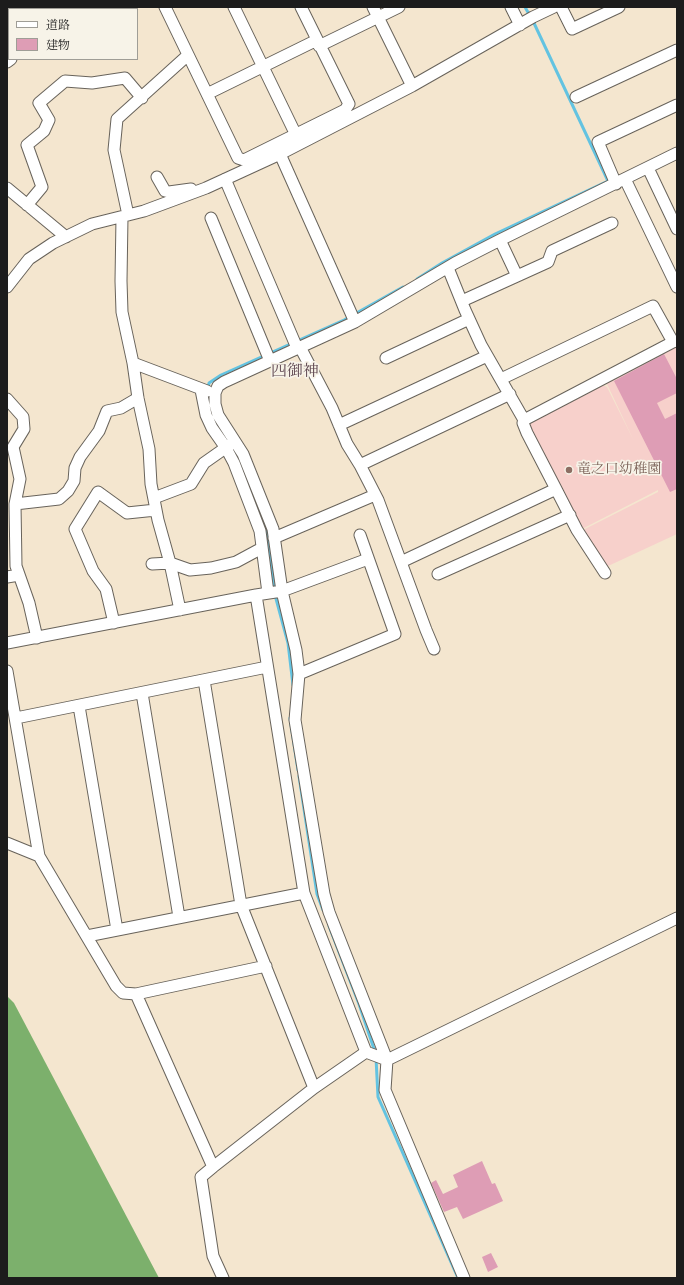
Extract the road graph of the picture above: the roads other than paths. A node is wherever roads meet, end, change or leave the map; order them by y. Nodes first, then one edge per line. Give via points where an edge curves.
1 (165, 7) edge
2 (234, 7) edge
3 (301, 7) edge
4 (399, 7) edge
5 (511, 7) edge
6 (554, 7) edge
7 (561, 7) edge
8 (619, 7) edge
9 (375, 12) edge
10 (527, 21) junction
11 (318, 43) junction
12 (677, 50) edge
13 (188, 55) junction
14 (262, 67) junction
15 (412, 86) junction
16 (207, 94) junction
17 (576, 97) dead end
18 (142, 98) junction
19 (677, 105) edge
20 (296, 135) junction
21 (677, 153) edge
22 (280, 154) junction
23 (648, 168) junction
24 (157, 176) dead end
25 (224, 179) junction
26 (621, 181) junction
27 (7, 188) edge
28 (206, 188) junction
29 (27, 205) junction
30 (125, 216) junction
31 (211, 218) dead end
32 (612, 223) dead end
33 (677, 229) edge
34 (66, 237) junction
35 (500, 240) junction
36 (448, 268) junction
37 (517, 276) junction
38 (7, 287) edge
39 (677, 287) edge
40 (462, 301) junction
41 (353, 317) junction
42 (469, 319) junction
43 (675, 342) edge
44 (296, 344) junction
45 (268, 355) junction
46 (487, 356) junction
47 (386, 358) dead end
48 (133, 363) junction
49 (501, 379) junction
50 (208, 392) junction
51 (510, 394) junction
52 (138, 398) junction
53 (7, 400) edge
54 (524, 420) junction
55 (339, 425) junction
56 (231, 444) junction
57 (360, 465) junction
58 (19, 482) junction
59 (556, 489) junction
60 (7, 493) edge
61 (375, 495) junction
62 (154, 498) junction
63 (15, 504) junction
64 (156, 510) junction
65 (570, 515) junction
66 (360, 535) dead end
67 (274, 538) junction
68 (262, 548) junction
69 (368, 559) junction
70 (401, 562) junction
71 (170, 563) junction
72 (152, 564) dead end
73 (605, 573) dead end
74 (438, 574) dead end
75 (19, 575) junction
76 (7, 577) edge
77 (282, 591) junction
78 (268, 593) junction
79 (256, 594) junction
80 (180, 610) junction
81 (114, 622) junction
82 (37, 638) junction
83 (7, 643) edge
84 (434, 649) dead end
85 (267, 667) junction
86 (7, 671) edge
87 (299, 674) junction
88 (204, 680) junction
89 (142, 693) junction
90 (79, 706) junction
91 (16, 718) junction
92 (7, 843) edge
93 (39, 856) junction
94 (304, 893) junction
95 (241, 905) junction
96 (179, 917) junction
97 (677, 918) edge
98 (117, 930) junction
99 (87, 936) junction
100 (266, 966) junction
101 (136, 994) junction
102 (366, 1052) junction
103 (387, 1060) junction
104 (314, 1088) junction
105 (213, 1167) junction
106 (223, 1278) edge
107 (464, 1278) edge

1 - 13 street
2 - 14 street
3 - 11 street
4 - 9 street
5 - 10 street
6 - 10 street
7 - 8 street via 572,29
9 - 11 street
9 - 15 street
10 - 15 street
11 - 14 street
11 - 20 street via 348,104 345,110
12 - 17 street
13 - 16 street
13 - 18 street
14 - 16 street
14 - 20 street
15 - 22 street
16 - 20 street via 238,158 244,160
18 - 29 street via 125,78 92,83 65,81 39,103 49,120 44,131 27,145 42,187
18 - 30 street via 118,119 114,150
19 - 26 street via 598,142
21 - 23 street
22 - 25 street
22 - 41 street
23 - 26 street
23 - 33 street
24 - 28 street via 165,191 169,192
25 - 28 street
25 - 44 street
26 - 35 street
26 - 39 street
27 - 29 street
28 - 30 street
29 - 34 street
30 - 34 street via 92,224
30 - 48 street via 120,281 122,312
31 - 45 street
32 - 37 street via 552,251 548,262
34 - 38 street via 53,242 29,259
35 - 36 street
35 - 37 street
36 - 40 street
36 - 41 street
37 - 40 street
40 - 42 street
41 - 44 street
42 - 46 street
42 - 47 street
43 - 49 street via 654,306
43 - 54 street
44 - 45 street
44 - 55 street
45 - 50 street
46 - 49 street
46 - 55 street
48 - 50 street
48 - 52 street
49 - 51 street
50 - 56 street via 206,415 212,428
51 - 54 street
51 - 57 street
52 - 62 street via 149,449
52 - 63 street via 121,408 108,411 99,431 80,457 75,468 74,481 59,499
53 - 58 street via 23,417 24,429 13,447
54 - 59 street via 526,433
55 - 57 street
56 - 62 street via 204,463 190,484
56 - 67 street via 243,454 273,529
56 - 68 street via 234,463 260,532
57 - 61 street
58 - 60 street
58 - 63 street
59 - 65 street
59 - 70 street
61 - 67 street
61 - 70 street
62 - 64 street
63 - 75 street via 16,566
64 - 71 street
64 - 81 street via 127,513 98,492 75,529 93,571 106,589
65 - 73 street
65 - 74 street
66 - 69 street
67 - 77 street
68 - 71 street via 236,562 212,568 190,570
68 - 78 street
69 - 77 street
69 - 87 street via 395,634
70 - 84 street
71 - 72 street
71 - 80 street
75 - 76 street
75 - 82 street
77 - 78 street
77 - 87 street
78 - 79 street
79 - 80 street
79 - 85 street
80 - 81 street
81 - 82 street
82 - 83 street
85 - 88 street
85 - 94 street
86 - 91 street
87 - 103 street via 295,720 324,894
88 - 89 street
88 - 95 street
89 - 90 street
89 - 96 street
90 - 91 street
90 - 98 street
91 - 93 street
92 - 93 street
93 - 99 street
94 - 95 street
94 - 102 street
95 - 96 street
95 - 100 street
96 - 98 street
97 - 103 street
98 - 99 street
99 - 101 street via 116,986 123,993
100 - 101 street
100 - 104 street
101 - 105 street
102 - 103 street
102 - 104 street
103 - 107 street via 385,1090
104 - 105 street
105 - 106 street via 201,1177 213,1256

